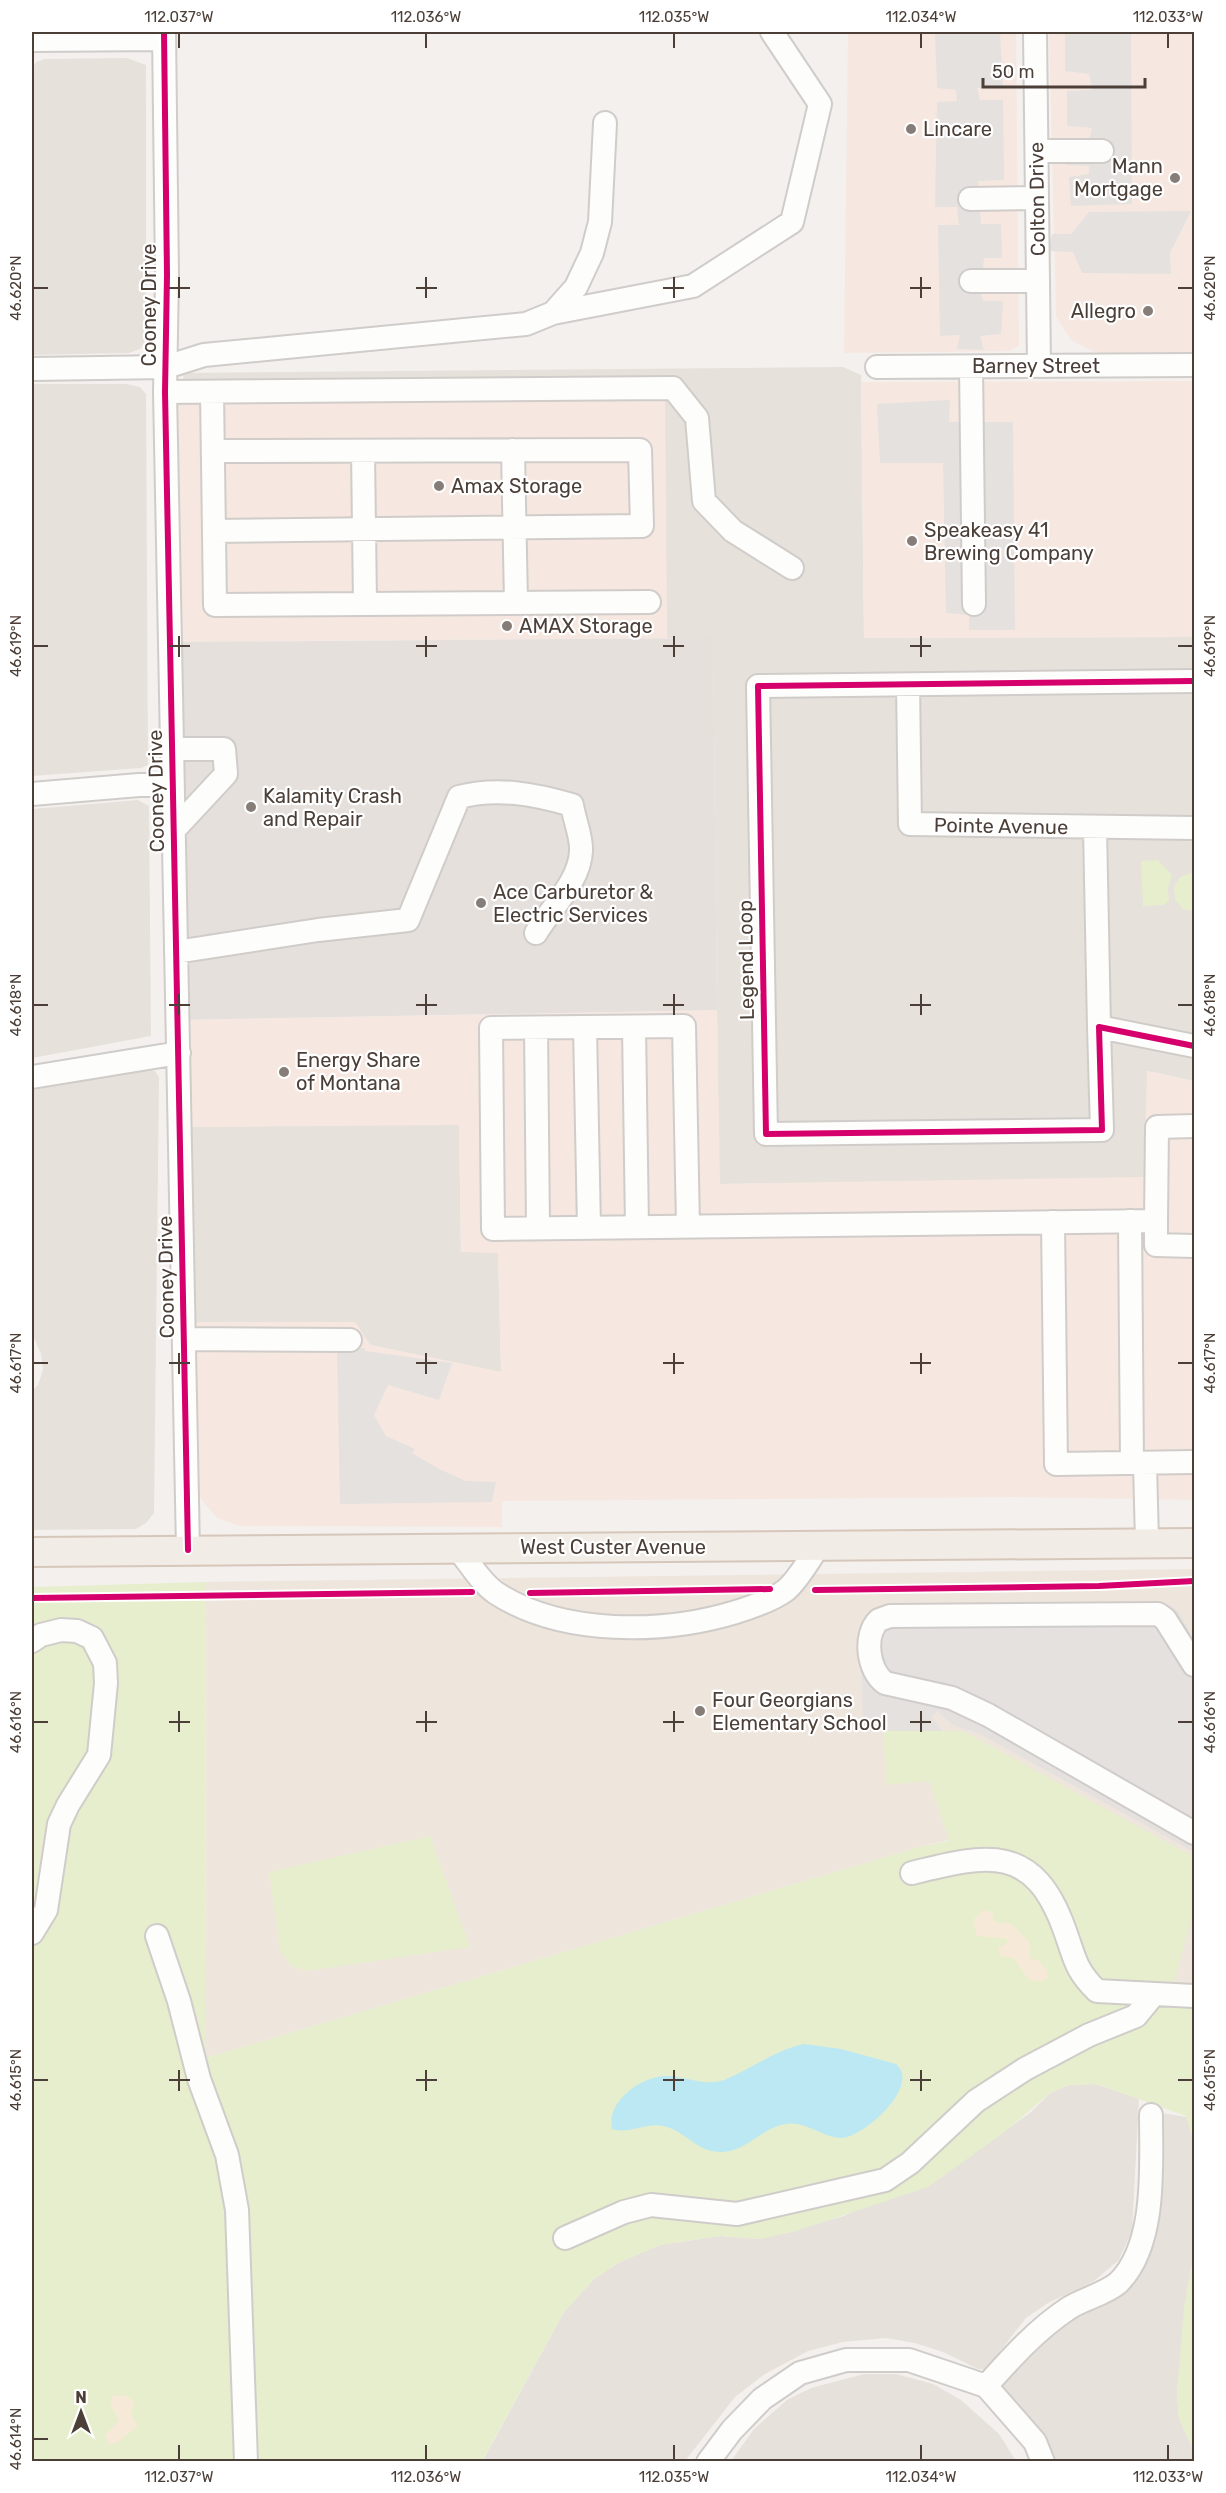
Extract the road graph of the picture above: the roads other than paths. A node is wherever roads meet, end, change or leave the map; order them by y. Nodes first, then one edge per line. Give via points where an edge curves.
1 (772, 32) edge
2 (1035, 32) edge
3 (164, 35) edge
4 (32, 40) edge
5 (605, 123) dead end
6 (1037, 151) junction
7 (1102, 152) dead end
8 (1037, 198) junction
9 (970, 199) dead end
10 (971, 280) dead end
11 (1038, 280) junction
12 (553, 313) junction
13 (1039, 366) junction
14 (1194, 366) edge
15 (166, 367) junction
16 (877, 367) dead end
17 (971, 367) junction
18 (32, 369) edge
19 (165, 392) junction
20 (212, 392) junction
21 (513, 450) junction
22 (213, 451) junction
23 (363, 451) junction
24 (514, 528) junction
25 (364, 529) junction
26 (214, 531) junction
27 (792, 568) dead end
28 (649, 602) dead end
29 (516, 603) junction
30 (365, 604) junction
31 (974, 604) dead end
32 (1194, 681) edge
33 (908, 685) junction
34 (171, 749) junction
35 (172, 785) junction
36 (32, 795) edge
37 (1095, 828) junction
38 (1194, 828) edge
39 (173, 831) junction
40 (536, 933) dead end
41 (176, 952) junction
42 (585, 1027) junction
43 (634, 1027) junction
44 (1100, 1027) junction
45 (536, 1028) junction
46 (1194, 1046) edge
47 (179, 1053) junction
48 (32, 1077) edge
49 (1194, 1126) edge
50 (1130, 1221) junction
51 (1156, 1221) junction
52 (1053, 1222) junction
53 (688, 1226) junction
54 (637, 1227) junction
55 (538, 1228) junction
56 (589, 1228) junction
57 (1194, 1246) edge
58 (184, 1339) junction
59 (350, 1340) dead end
60 (1138, 1462) junction
61 (1194, 1462) edge
62 (1147, 1543) junction
63 (1194, 1543) edge
64 (819, 1546) junction
65 (457, 1548) junction
66 (188, 1550) junction
67 (32, 1552) edge
68 (32, 1641) edge
69 (1194, 1665) edge
70 (1194, 1833) edge
71 (912, 1873) dead end
72 (32, 1933) edge
73 (158, 1936) dead end
74 (1154, 1994) junction
75 (1194, 1996) edge
76 (1151, 2115) dead end
77 (565, 2238) dead end
78 (986, 2386) junction
79 (246, 2462) edge
80 (708, 2462) edge
81 (1043, 2462) edge

1 - 12 street via 820,104 792,222 693,286
2 - 6 street, Colton Drive
3 - 4 street
3 - 15 street, Cooney Drive
5 - 12 street via 600,222 592,253 576,287
6 - 7 street
6 - 8 street, Colton Drive
8 - 9 street
8 - 11 street, Colton Drive
10 - 11 street
11 - 13 street, Colton Drive
12 - 15 street via 526,324 204,355
13 - 14 street, Barney Street
13 - 17 street, Barney Street
15 - 18 street
15 - 19 street, Cooney Drive
16 - 17 street, Barney Street
17 - 31 street
19 - 20 street
19 - 34 street, Cooney Drive
20 - 22 street
20 - 27 street via 673,388 697,418 704,501 733,531
21 - 23 street
21 - 24 street
21 - 24 street via 640,450 642,526
22 - 23 street
22 - 26 street
23 - 25 street
24 - 25 street
24 - 29 street
25 - 26 street
25 - 30 street
26 - 30 street via 215,605
28 - 29 street
29 - 30 street
32 - 33 street, Legend Loop
33 - 37 street, Pointe Avenue via 910,824
33 - 44 street, Legend Loop via 758,686 766,1134 1102,1130
34 - 35 street, Cooney Drive
34 - 39 street via 224,749 226,774
35 - 36 street
35 - 39 street, Cooney Drive
37 - 38 street, Pointe Avenue
37 - 44 street
39 - 41 street, Cooney Drive
40 - 41 street via 572,883 581,851 572,805 536,795 481,791 459,797 408,920
41 - 47 street, Cooney Drive
42 - 43 street
42 - 45 street
42 - 56 street
43 - 53 street via 684,1026
43 - 54 street
44 - 46 street
45 - 55 street
45 - 55 street via 491,1028 493,1229
47 - 48 street
47 - 58 street, Cooney Drive
49 - 51 street via 1157,1127
50 - 51 street
50 - 52 street
50 - 60 street
51 - 57 street via 1156,1245
52 - 53 street
52 - 60 street via 1056,1464
53 - 54 street
54 - 56 street
55 - 56 street
58 - 59 street
58 - 66 street, Cooney Drive
60 - 61 street
60 - 62 street
62 - 63 main road, West Custer Avenue
62 - 64 main road, West Custer Avenue
64 - 65 main road, West Custer Avenue
64 - 65 street via 786,1590 754,1606 663,1627 609,1627 541,1614 495,1592
65 - 66 main road, West Custer Avenue
66 - 67 main road, West Custer Avenue
68 - 72 street via 61,1630 77,1631 92,1638 105,1663 106,1683 99,1755 59,1824 46,1910
69 - 70 street via 1158,1614 890,1616 879,1620 871,1635 871,1664 878,1679 952,1698 988,1715
71 - 74 street via 966,1860 992,1858 1013,1862 1028,1871 1051,1899 1081,1976 1097,1991
73 - 79 street via 227,2155 237,2210
74 - 75 street
74 - 77 street via 1136,2016 1043,2059 976,2101 910,2163 885,2180 737,2214 651,2205 624,2212
76 - 78 street via 1148,2212 1138,2252 1117,2283 1071,2307 1030,2336
78 - 80 street via 909,2360 846,2360 800,2373 762,2399
78 - 81 street via 1035,2442

